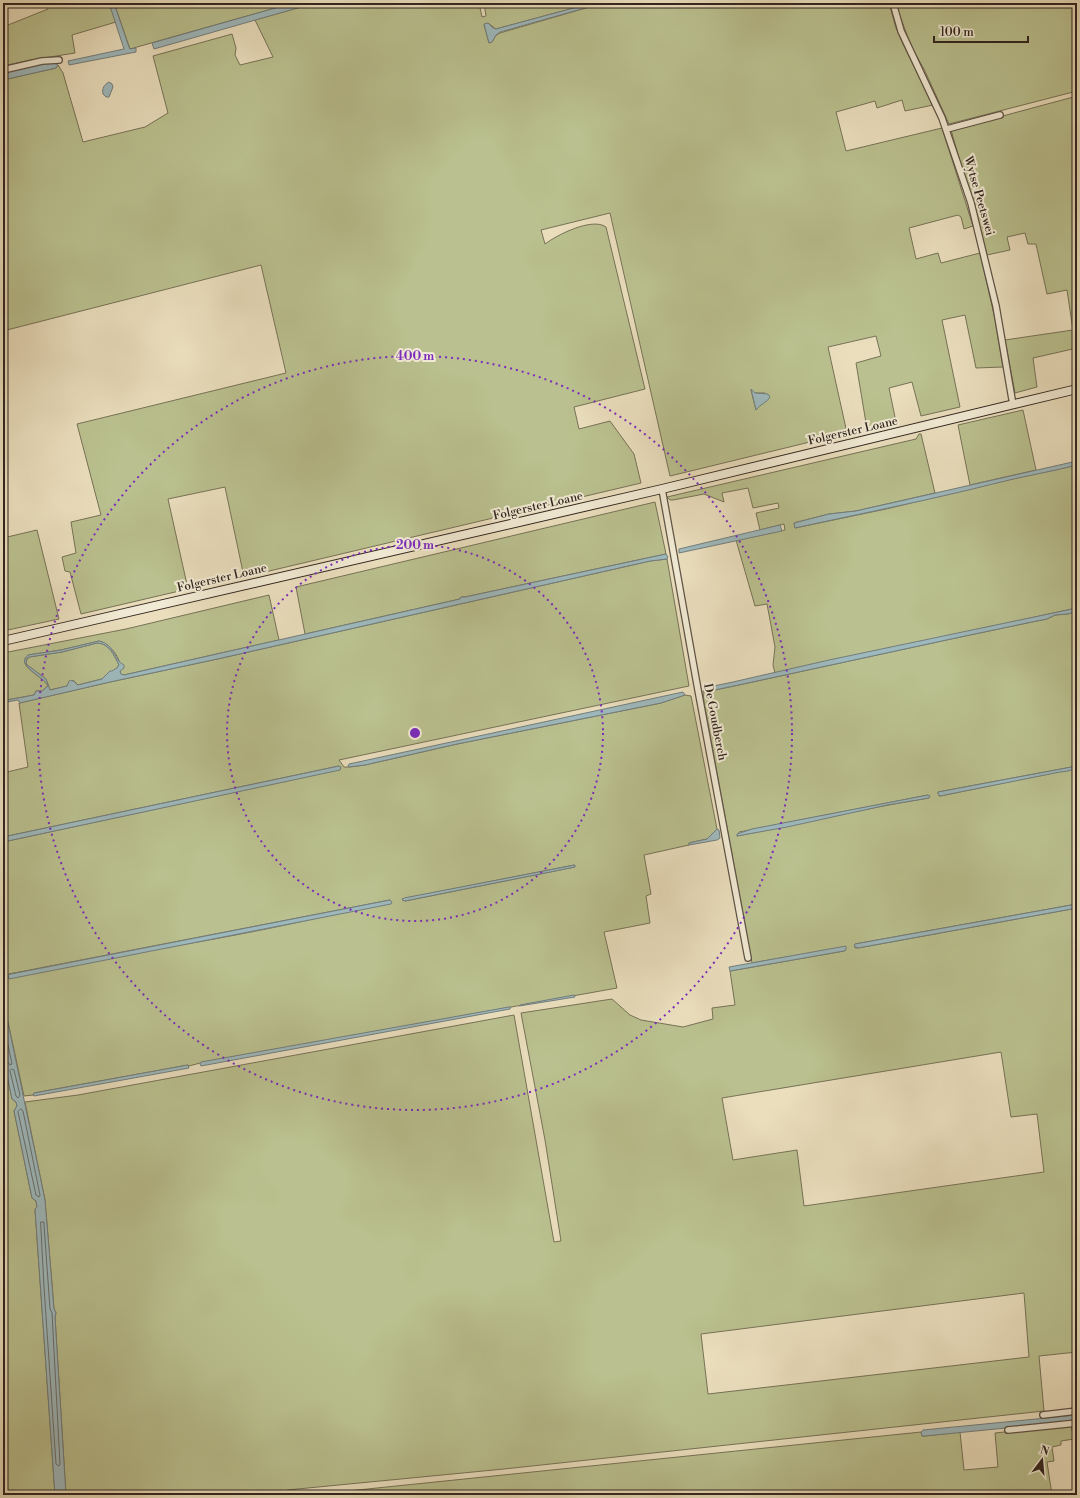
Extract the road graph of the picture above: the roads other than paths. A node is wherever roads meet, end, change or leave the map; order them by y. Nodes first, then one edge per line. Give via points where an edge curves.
1 (893, 3) edge
2 (59, 60) dead end
3 (3, 70) edge
4 (1000, 115) dead end
5 (947, 129) junction
6 (1077, 390) edge
7 (1013, 405) junction
8 (662, 489) junction
9 (3, 641) edge
10 (748, 958) dead end
11 (1077, 1412) edge
12 (1043, 1415) dead end
13 (1077, 1423) edge
14 (1008, 1430) dead end

1 - 5 street, Wytse Peetswei via 901,31
2 - 3 street via 42,61
4 - 5 street
5 - 7 street, Wytse Peetswei via 971,203 985,259
6 - 7 main road, Folgerster Loane
7 - 8 main road, Folgerster Loane
8 - 9 main road, Folgerster Loane
8 - 10 street, De Goudberch
11 - 12 street
13 - 14 street

